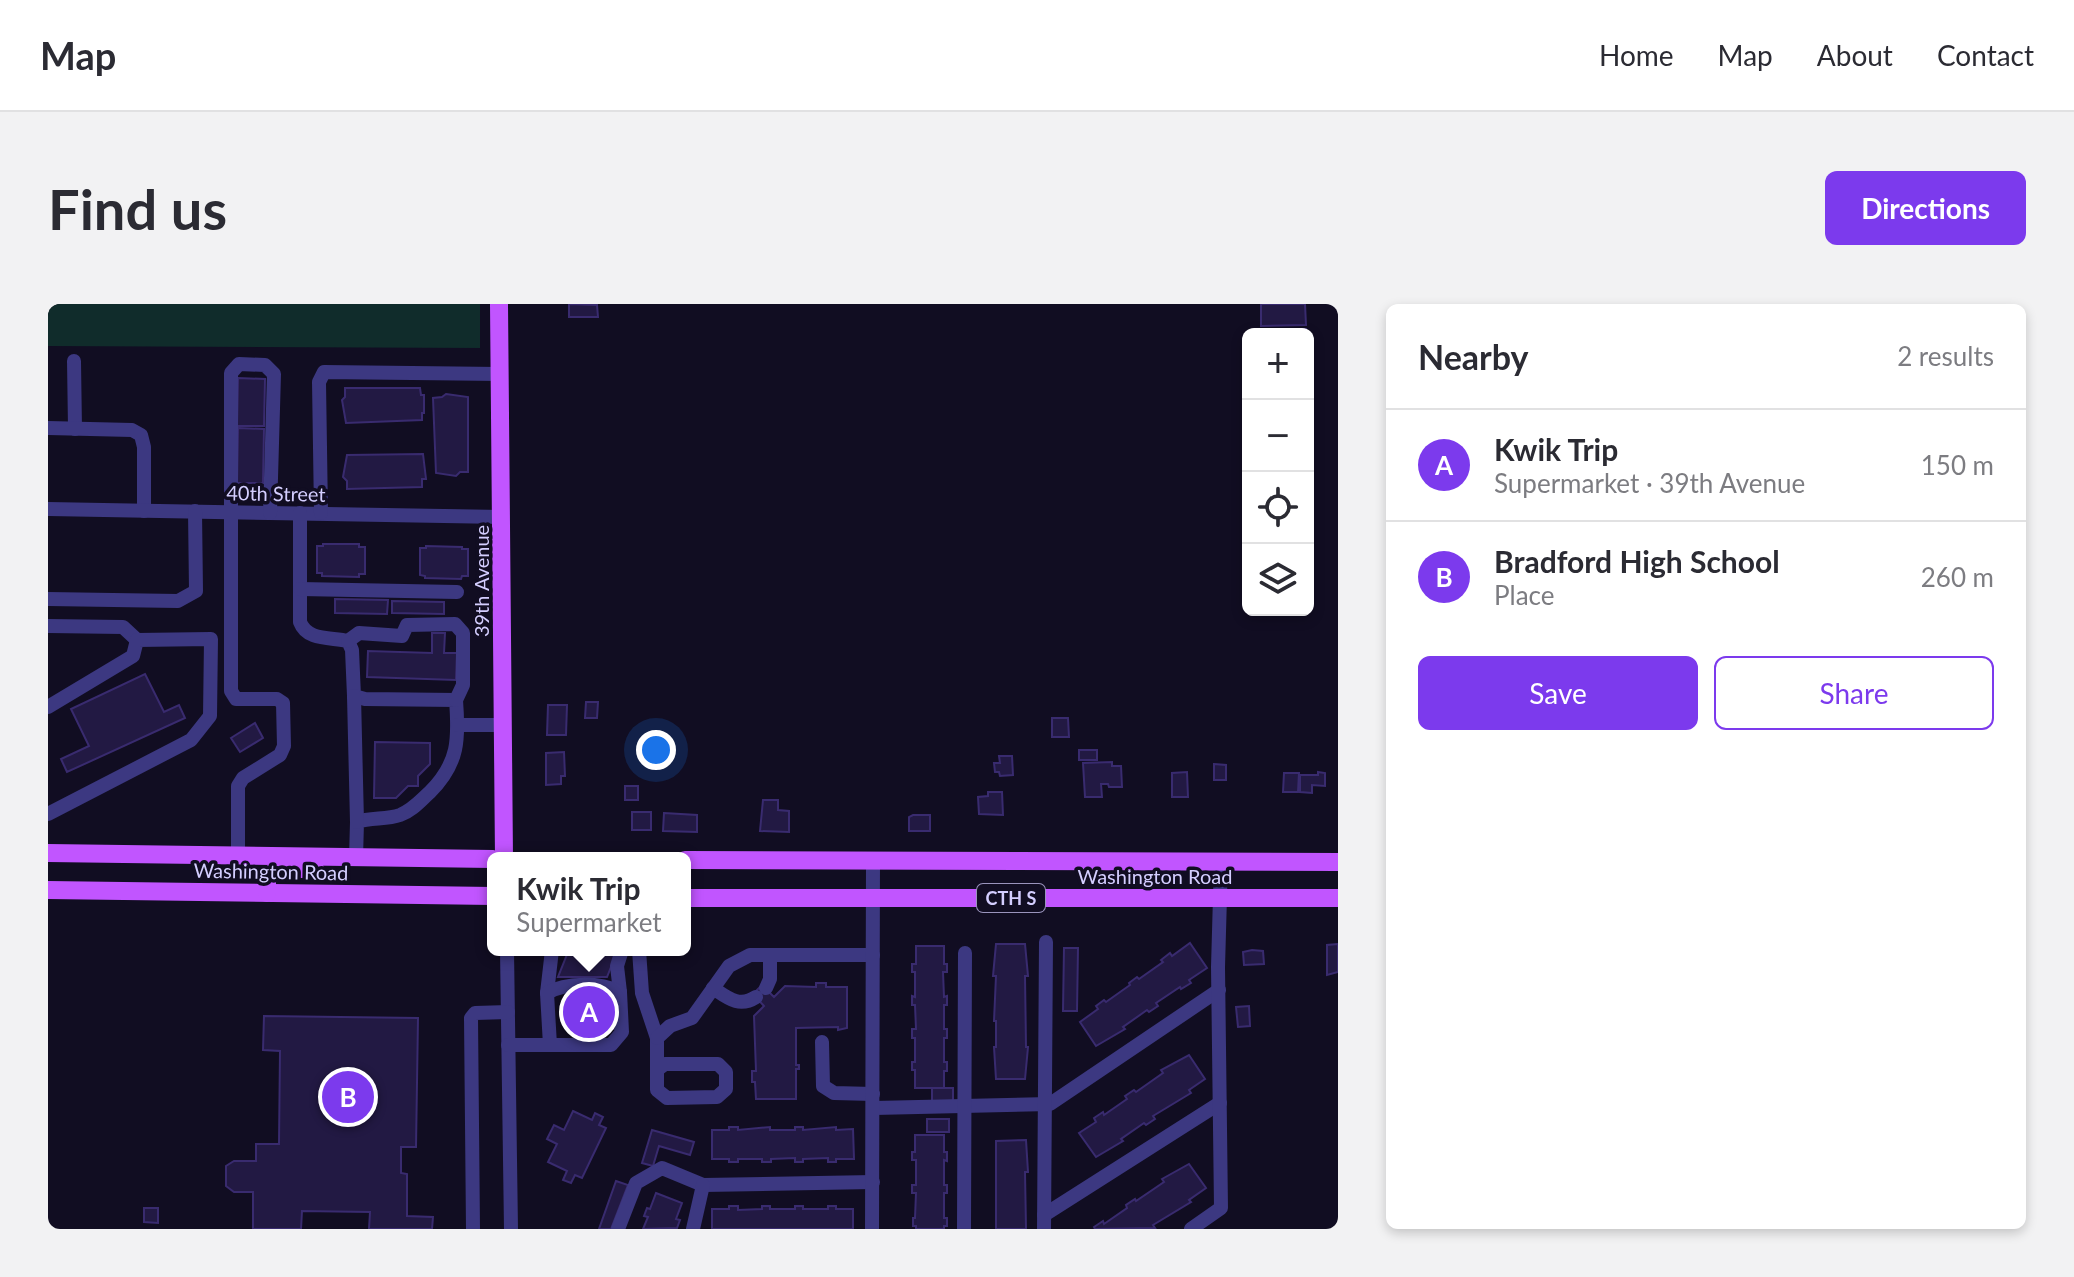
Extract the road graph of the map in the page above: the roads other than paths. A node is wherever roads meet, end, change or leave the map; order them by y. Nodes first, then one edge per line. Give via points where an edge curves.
1 (499, 304) edge
2 (74, 361) dead end
3 (500, 374) junction
4 (48, 428) edge
5 (75, 429) junction
6 (48, 509) edge
7 (144, 511) junction
8 (195, 511) junction
9 (232, 512) junction
10 (270, 513) junction
11 (300, 513) junction
12 (321, 513) junction
13 (502, 517) junction
14 (300, 589) junction
15 (457, 592) dead end
16 (48, 599) edge
17 (48, 626) edge
18 (137, 640) junction
19 (348, 641) junction
20 (354, 696) junction
21 (456, 700) junction
22 (48, 707) edge
23 (458, 725) junction
24 (501, 725) junction
25 (48, 814) edge
26 (357, 822) junction
27 (504, 852) edge
28 (48, 853) edge
29 (238, 856) junction
30 (362, 858) junction
31 (487, 859) edge
32 (691, 860) edge
33 (873, 861) junction
34 (1221, 861) junction
35 (1338, 862) edge
36 (48, 890) edge
37 (267, 893) junction
38 (487, 896) edge
39 (691, 898) edge
40 (1220, 898) junction
41 (1338, 898) edge
42 (873, 899) junction
43 (1046, 942) dead end
44 (965, 953) dead end
45 (770, 955) junction
46 (873, 955) junction
47 (507, 956) edge
48 (551, 956) edge
49 (620, 956) edge
50 (639, 956) edge
51 (713, 988) junction
52 (1219, 990) junction
53 (620, 992) junction
54 (547, 993) junction
55 (508, 1012) junction
56 (657, 1038) junction
57 (822, 1042) dead end
58 (508, 1045) junction
59 (550, 1045) junction
60 (657, 1070) junction
61 (874, 1101) junction
62 (1220, 1103) junction
63 (1043, 1104) junction
64 (963, 1106) junction
65 (873, 1182) junction
66 (703, 1185) junction
67 (1044, 1222) edge
68 (473, 1229) edge
69 (511, 1229) edge
70 (618, 1229) edge
71 (693, 1229) edge
72 (872, 1229) edge
73 (964, 1229) edge
74 (1191, 1229) edge

1 - 3 main road, 39th Avenue
2 - 5 street
3 - 12 street via 324,372 319,382
3 - 13 main road, 39th Avenue
4 - 5 street
5 - 7 street via 132,430 141,435
6 - 7 street, 40th Street
7 - 8 street, 40th Street
8 - 9 street, 40th Street
8 - 16 street via 196,591 178,601
9 - 10 street, 40th Street
9 - 10 street via 231,373 239,364 265,365 274,374
9 - 29 street via 231,691 236,699 283,703 284,746 280,755 238,786
10 - 11 street, 40th Street
11 - 12 street, 40th Street
11 - 14 street
12 - 13 street, 40th Street
13 - 24 main road, 39th Avenue
14 - 15 street
14 - 19 street via 303,629 321,638
17 - 18 street via 123,627
18 - 22 street via 133,656
18 - 25 street via 211,639 210,716 191,740
19 - 20 street
19 - 21 street via 359,633 402,636 407,625 455,624 463,633 463,685
20 - 21 street
20 - 26 street
21 - 23 street
23 - 24 street
23 - 26 street via 452,765 413,808 390,818
24 - 27 main road, 39th Avenue
26 - 30 street
28 - 29 main road, Washington Road
29 - 30 main road, Washington Road
30 - 31 main road, Washington Road
30 - 37 main road via 339,869 277,869 267,878
32 - 33 main road, Washington Road / CTH S
33 - 34 main road, Washington Road / CTH S
33 - 42 street
34 - 35 main road, Washington Road / CTH S
34 - 40 street
36 - 37 main road, Washington Road
37 - 38 main road, Washington Road
39 - 42 main road, Washington Road / CTH S
40 - 41 main road, Washington Road / CTH S
40 - 42 main road, Washington Road / CTH S
40 - 52 street
42 - 46 street
43 - 63 street
44 - 64 street
45 - 46 street
45 - 51 street via 750,955 729,966
45 - 51 street via 770,979 761,993 743,1004
46 - 61 street
47 - 55 street
48 - 54 street
49 - 53 street
50 - 56 street via 642,993
51 - 56 street via 692,1018
52 - 62 street
52 - 63 street
53 - 54 street via 608,986 560,986
53 - 59 street via 622,1032 611,1045
54 - 59 street
55 - 58 street
55 - 68 street via 475,1013 471,1018
56 - 60 street
57 - 61 street via 823,1086
58 - 59 street
58 - 69 street
60 - 60 street via 665,1064 718,1064 726,1072 726,1089 717,1097 667,1098 657,1090
61 - 64 street
61 - 65 street
62 - 67 street
62 - 74 street via 1221,1208
63 - 64 street
63 - 67 street
64 - 73 street
65 - 66 street
65 - 72 street
66 - 70 street via 662,1168 644,1177 636,1183
66 - 71 street

